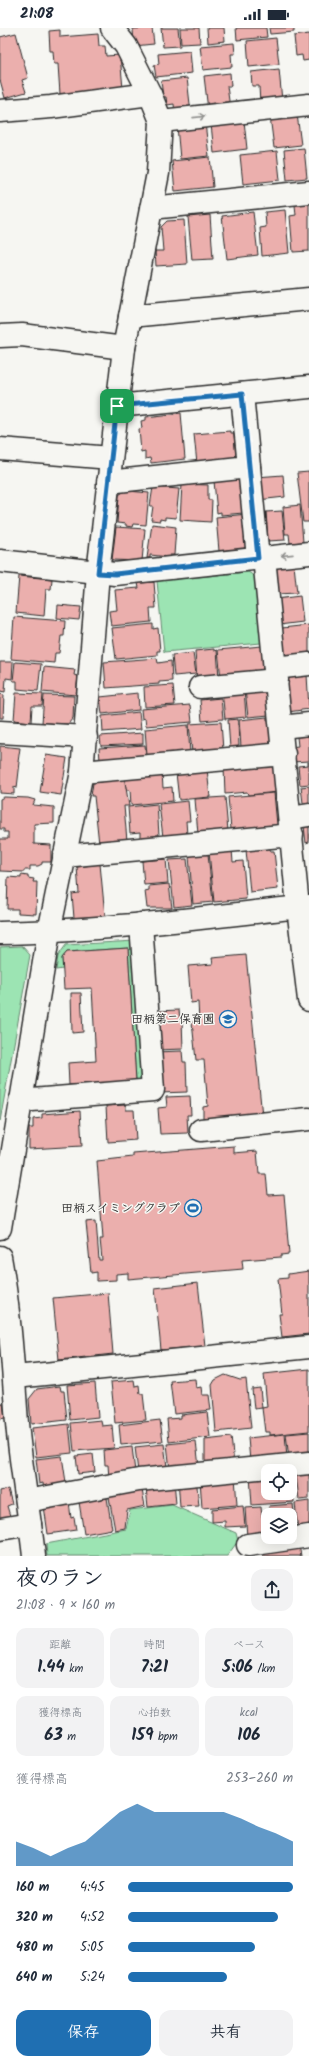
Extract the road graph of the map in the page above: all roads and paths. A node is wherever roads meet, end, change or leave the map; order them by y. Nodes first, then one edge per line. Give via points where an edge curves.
1 (112, 28) edge
2 (150, 94) junction
3 (309, 105) edge
4 (0, 111) edge
5 (161, 121) junction
6 (309, 192) edge
7 (152, 208) junction
8 (309, 299) edge
9 (130, 316) junction
10 (0, 336) edge
11 (124, 348) junction
12 (309, 387) edge
13 (242, 394) junction
14 (117, 406) junction
15 (0, 449) edge
16 (111, 458) junction
17 (249, 467) junction
18 (108, 482) junction
19 (309, 553) edge
20 (261, 558) junction
21 (0, 561) edge
22 (98, 573) junction
23 (309, 664) edge
24 (276, 674) junction
25 (200, 687) dead end
26 (309, 724) edge
27 (281, 727) junction
28 (0, 732) edge
29 (86, 737) junction
30 (284, 754) junction
31 (82, 772) junction
32 (297, 823) edge
33 (64, 856) junction
34 (303, 907) edge
35 (141, 924) junction
36 (49, 932) junction
37 (0, 933) edge
38 (309, 1000) edge
39 (20, 1101) junction
40 (309, 1119) edge
41 (201, 1130) dead end
42 (3, 1185) edge
43 (0, 1228) edge
44 (0, 1257) edge
45 (3, 1291) edge
46 (309, 1346) edge
47 (15, 1377) junction
48 (9, 1425) edge
49 (309, 1463) edge
50 (27, 1501) junction
51 (30, 1524) junction
52 (0, 1529) edge
53 (309, 1536) edge
54 (248, 1545) dead end
55 (34, 1556) edge

1 - 2 street via 126,46
2 - 4 street
2 - 5 street
5 -> 3 street
5 - 7 street via 158,173
6 - 7 street
7 - 9 street
8 - 9 street
9 - 11 street
10 - 11 street via 22,335
11 - 14 street
12 - 13 street
13 - 14 street
13 - 17 street
14 - 16 street
15 - 16 street
16 - 18 street
17 - 18 street
17 - 20 street
18 - 22 street
19 -> 20 street
20 - 22 street via 115,574
20 - 24 street
21 - 22 street
22 - 29 street
23 - 24 street
24 - 25 street
24 - 27 street
26 - 27 street
27 - 30 street
28 - 29 street
29 - 31 street
30 - 31 street
30 - 32 street
31 - 33 street
32 - 33 street
32 - 34 street
33 - 36 street
34 - 35 street
34 - 38 street
35 - 36 street
35 - 39 street via 153,1090
36 - 37 street
36 - 39 street
39 - 42 street
40 - 41 street
42 - 43 street
44 - 45 street
45 - 47 street
46 - 47 street
47 - 48 street
48 - 50 street
49 - 50 street via 139,1480
50 - 51 street
51 - 52 street
51 - 55 street
53 - 54 street

